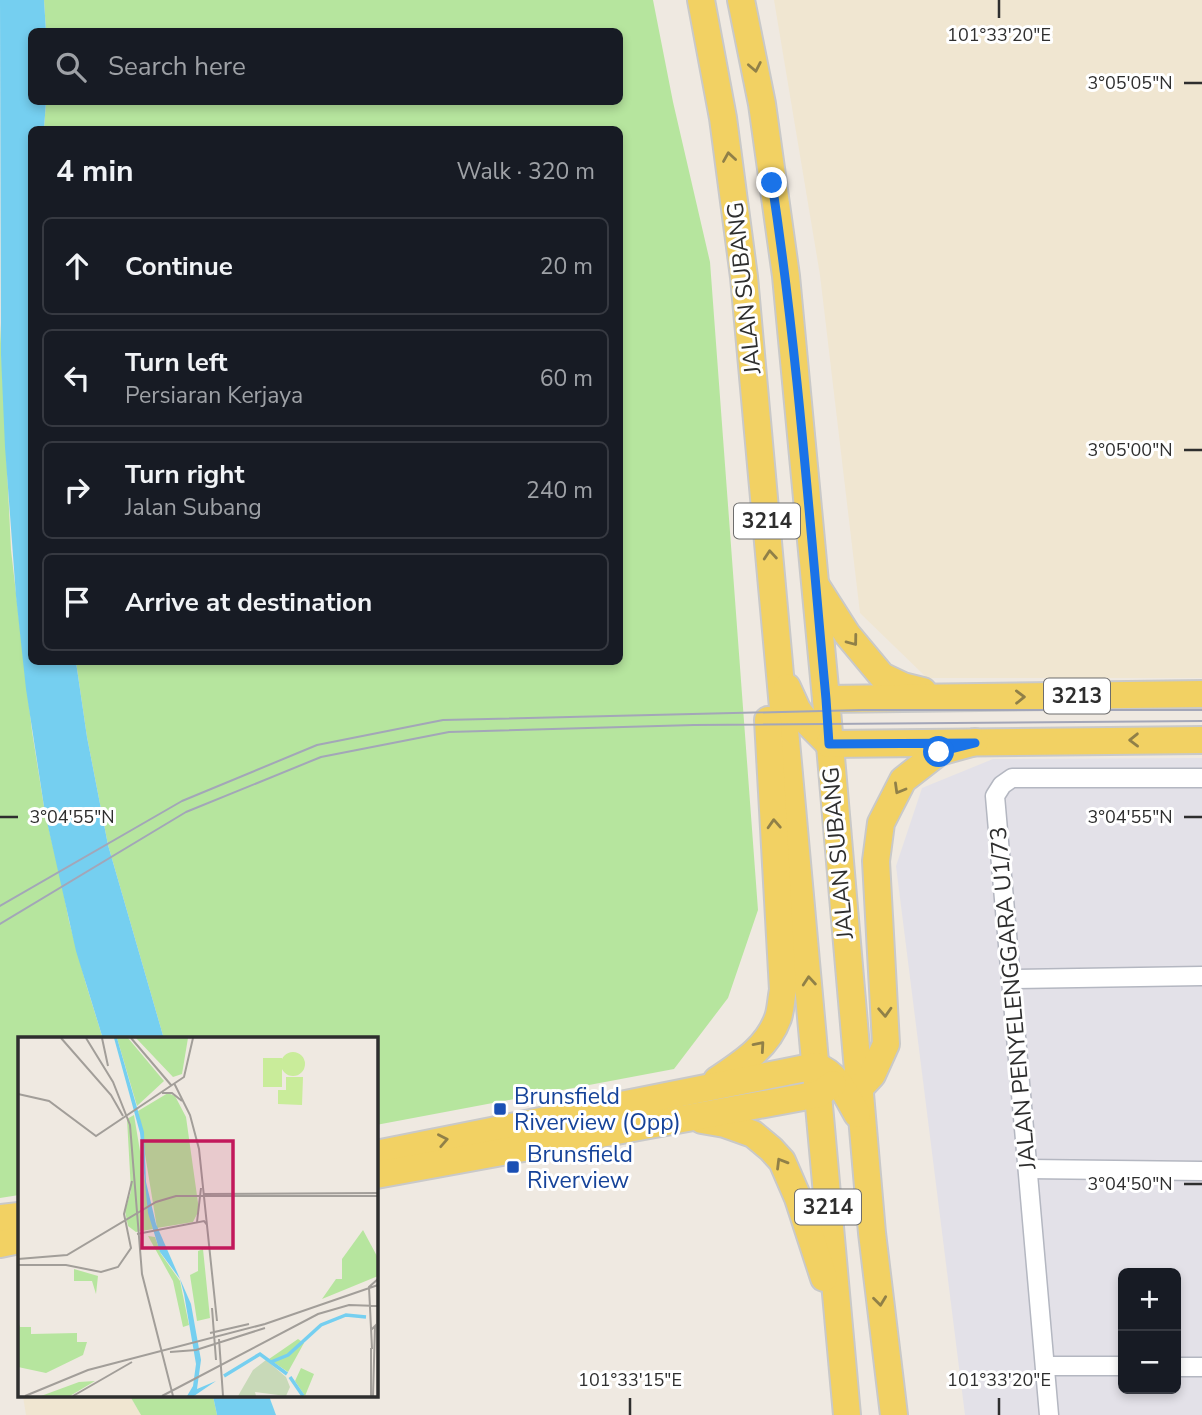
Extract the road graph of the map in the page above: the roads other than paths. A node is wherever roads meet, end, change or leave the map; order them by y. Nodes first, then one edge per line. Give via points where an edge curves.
1 (701, 0) edge
2 (741, 0) edge
3 (815, 584) junction
4 (776, 623) junction
5 (781, 673) junction
6 (1202, 694) edge
7 (952, 698) junction
8 (826, 699) junction
9 (806, 721) junction
10 (1202, 740) edge
11 (975, 743) junction
12 (829, 744) junction
13 (1202, 778) edge
14 (791, 788) junction
15 (1202, 976) edge
16 (1011, 979) junction
17 (833, 1083) junction
18 (707, 1087) junction
19 (689, 1118) junction
20 (378, 1154) edge
21 (1028, 1169) junction
22 (1202, 1171) edge
23 (378, 1175) edge
24 (18, 1216) edge
25 (0, 1218) edge
26 (18, 1240) edge
27 (0, 1244) edge
28 (838, 1319) junction
29 (1046, 1366) junction
30 (1118, 1366) edge
31 (1181, 1367) edge
32 (1202, 1367) edge
33 (847, 1415) edge
34 (894, 1415) edge
35 (1049, 1415) edge

4 -> 1 main road, JALAN SUBANG / 3214 via 741,243
2 -> 3 main road, JALAN SUBANG / 3214 via 762,104 786,276
3 -> 7 main road via 847,634 882,676 903,687
3 - 8 main road, JALAN SUBANG / 3214
4 - 5 main road, JALAN SUBANG / 3214
18 -> 4 main road via 764,1044 778,1017 783,990 766,688
5 - 9 main road
5 - 14 main road, JALAN SUBANG / 3214
7 -> 6 main road, 3213
7 - 8 main road, 3213
8 - 9 main road
8 - 12 main road, JALAN SUBANG / 3214
9 - 12 main road
9 - 14 main road via 799,733
10 -> 11 main road, 3213
11 - 12 main road, 3213
11 -> 17 main road via 939,752 904,780 881,822 876,861 887,1044 872,1075
12 - 17 main road, JALAN SUBANG / 3214 via 855,1043
13 - 16 street, JALAN PENYELENGGARA U1/73 via 1012,778 1002,785 995,796
17 -> 14 main road, JALAN SUBANG / 3214
15 - 16 street
16 - 21 street, JALAN PENYELENGGARA U1/73
17 - 18 main road
17 - 19 main road
17 - 28 main road, JALAN SUBANG / 3214
17 -> 34 main road, 3214 via 861,1121
20 -> 18 main road
19 - 23 main road
28 -> 19 main road via 782,1161 753,1134
21 - 22 street
21 - 29 street, JALAN PENYELENGGARA U1/73
24 - 25 main road
26 - 27 main road
28 - 33 main road, JALAN SUBANG / 3214
29 - 30 street
29 - 35 street, JALAN PENYELENGGARA U1/73
31 - 32 street

